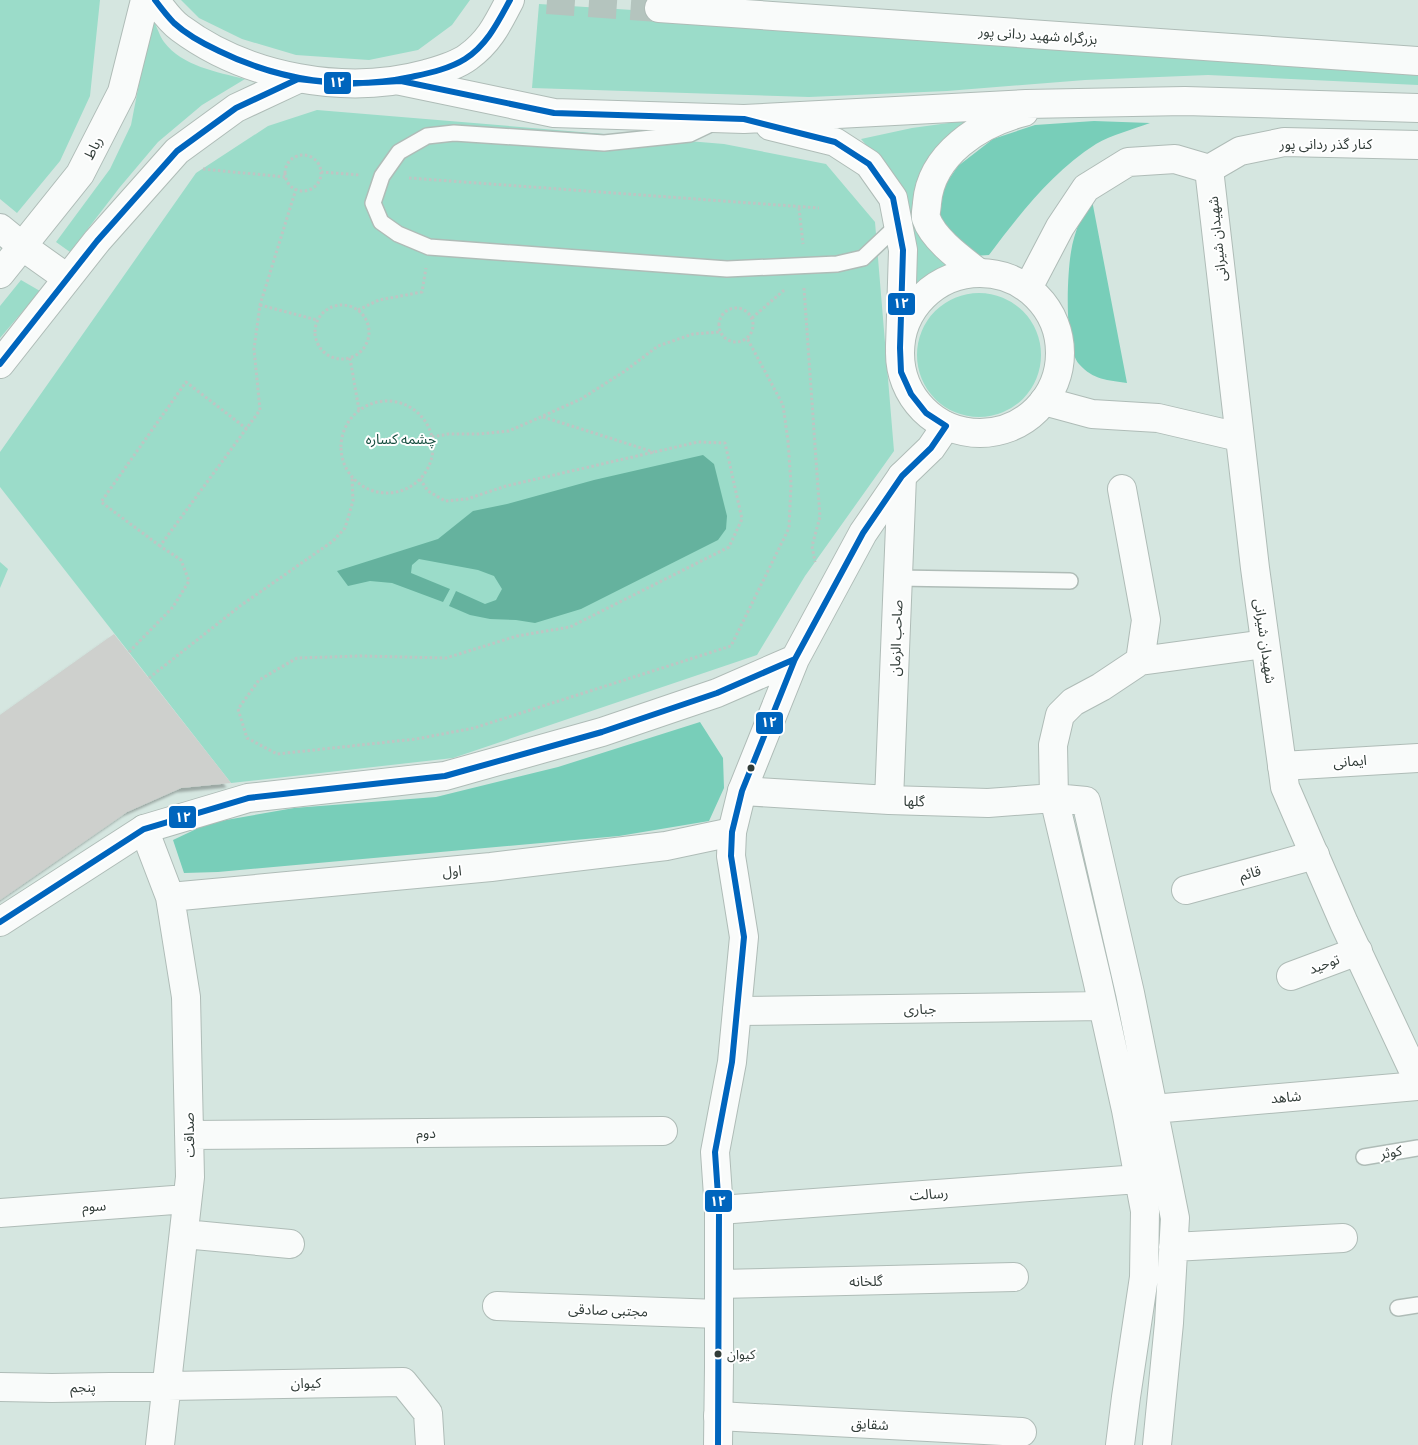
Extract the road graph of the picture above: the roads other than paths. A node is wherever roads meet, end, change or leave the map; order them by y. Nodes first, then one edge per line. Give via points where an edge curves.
1 (145, 0) edge
2 (154, 0) edge
3 (510, 0) edge
4 (659, 8) tunnel mouth
5 (1418, 61) edge
6 (298, 79) junction
7 (401, 81) junction
8 (1056, 104) junction
9 (1418, 108) edge
10 (734, 119) junction
11 (1418, 145) edge
12 (1209, 169) junction
13 (898, 225) junction
14 (0, 228) edge
15 (22, 246) junction
16 (979, 272) junction
17 (0, 274) edge
18 (67, 278) junction
19 (1028, 288) junction
20 (900, 348) junction
21 (0, 364) edge
22 (1044, 402) junction
23 (946, 426) junction
24 (1239, 437) junction
25 (902, 476) junction
26 (1122, 489) dead end
27 (898, 578) junction
28 (1070, 581) dead end
29 (1265, 644) junction
30 (795, 659) junction
31 (1140, 661) junction
32 (1418, 758) edge
33 (1282, 766) junction
34 (742, 791) junction
35 (1054, 798) junction
36 (889, 800) junction
37 (144, 829) junction
38 (732, 832) junction
39 (1315, 855) junction
40 (1186, 890) dead end
41 (170, 897) junction
42 (0, 922) edge
43 (1358, 951) junction
44 (1291, 976) dead end
45 (1103, 1006) junction
46 (737, 1011) junction
47 (1417, 1079) edge
48 (1153, 1109) junction
49 (663, 1131) dead end
50 (189, 1135) junction
51 (1418, 1148) edge
52 (1364, 1157) dead end
53 (1139, 1179) junction
54 (187, 1200) junction
55 (719, 1210) junction
56 (0, 1213) edge
57 (184, 1234) junction
58 (1343, 1238) dead end
59 (290, 1244) dead end
60 (1173, 1247) junction
61 (1014, 1277) dead end
62 (719, 1284) junction
63 (1418, 1304) edge
64 (497, 1306) dead end
65 (1398, 1308) dead end
66 (719, 1314) junction
67 (166, 1385) junction
68 (0, 1386) edge
69 (718, 1416) junction
70 (1022, 1432) dead end
71 (160, 1445) edge
72 (430, 1445) edge
73 (718, 1445) edge
74 (1120, 1445) edge
75 (1157, 1445) edge

1 - 15 main road, رباط via 122,92 80,174
2 - 6 main road via 179,27 212,48 246,63
3 - 7 main road via 493,33 467,58 441,70
4 - 5 main road, بزرگراه شهید ردانی پور
6 - 7 main road via 344,84
6 - 18 main road via 236,108 177,152
7 - 10 main road via 554,113
8 - 9 main road via 1185,101
8 - 10 main road
8 - 16 main road via 1008,116 974,132 945,158 928,189 926,217 935,233 954,254
10 - 13 main road via 835,142 869,164 893,198
10 - 13 lane via 690,134 604,144 454,133 427,136 399,152 382,176 373,203 381,222 398,234 429,247 727,269 837,264 864,258
11 - 12 main road, کنار گذر ردانی پور via 1284,142 1240,151
12 - 19 main road via 1175,159 1128,162 1086,188 1060,227
12 - 24 main road, شهیدان شیرانی
13 - 20 main road via 903,250
14 - 15 main road
15 - 17 main road, رباط
15 - 18 main road
16 - 19 main road via 1009,278
16 - 20 main road via 955,276 934,287 916,304 904,324
18 - 21 main road
19 - 22 main road via 1054,321 1060,341 1060,362
20 - 23 main road via 902,372 911,394 926,413
22 - 23 main road via 1029,417 989,433 967,432
22 - 24 main road via 1092,414 1158,418
23 - 25 main road via 931,448
24 - 29 main road, شهیدان شیرانی
25 - 27 main road, صاحب الزمان
25 - 30 main road via 863,533
26 - 31 main road via 1146,620
27 - 28 lane
27 - 36 main road, صاحب الزمان
29 - 31 main road
29 - 33 main road, شهیدان شیرانی
30 - 34 main road
30 - 37 main road via 717,693 611,729 445,776 248,798
31 - 35 main road via 1073,702 1060,715 1054,745
32 - 33 main road, ایمانی
33 - 39 main road, شهیدان شیرانی via 1285,787
34 - 36 main road, گلها
34 - 38 main road
35 - 36 main road, گلها via 988,803
35 - 45 main road
35 - 48 main road, گلها via 1086,801
37 - 41 main road, صداقت
37 - 42 main road
38 - 41 main road, اول via 666,846 491,867
38 - 46 main road via 731,856 744,937
39 - 40 main road, قائم
39 - 43 main road, شهیدان شیرانی
41 - 50 main road, صداقت via 186,997
43 - 44 main road, توحید
43 - 47 main road, شهیدان شیرانی
45 - 46 main road, جباری
45 - 53 main road
46 - 55 main road via 732,1062 715,1152
47 - 48 main road, شاهد
48 - 60 main road via 1175,1218
49 - 50 main road, دوم
50 - 54 main road, صداقت
51 - 52 lane, کوثر
53 - 55 main road, رسالت
53 - 74 main road via 1145,1211 1144,1277
54 - 56 main road, سوم
54 - 57 main road, صداقت
55 - 62 main road
57 - 59 main road
57 - 67 main road, صداقت
58 - 60 main road
60 - 75 main road
61 - 62 main road, گلخانه
62 - 66 main road
63 - 65 lane
64 - 66 main road, مجتبی صادقی
66 - 69 main road
67 - 68 main road, پنجم
67 - 71 main road, صداقت
67 - 72 main road, کیوان via 403,1382 428,1413
69 - 70 main road, شقایق
69 - 73 main road

